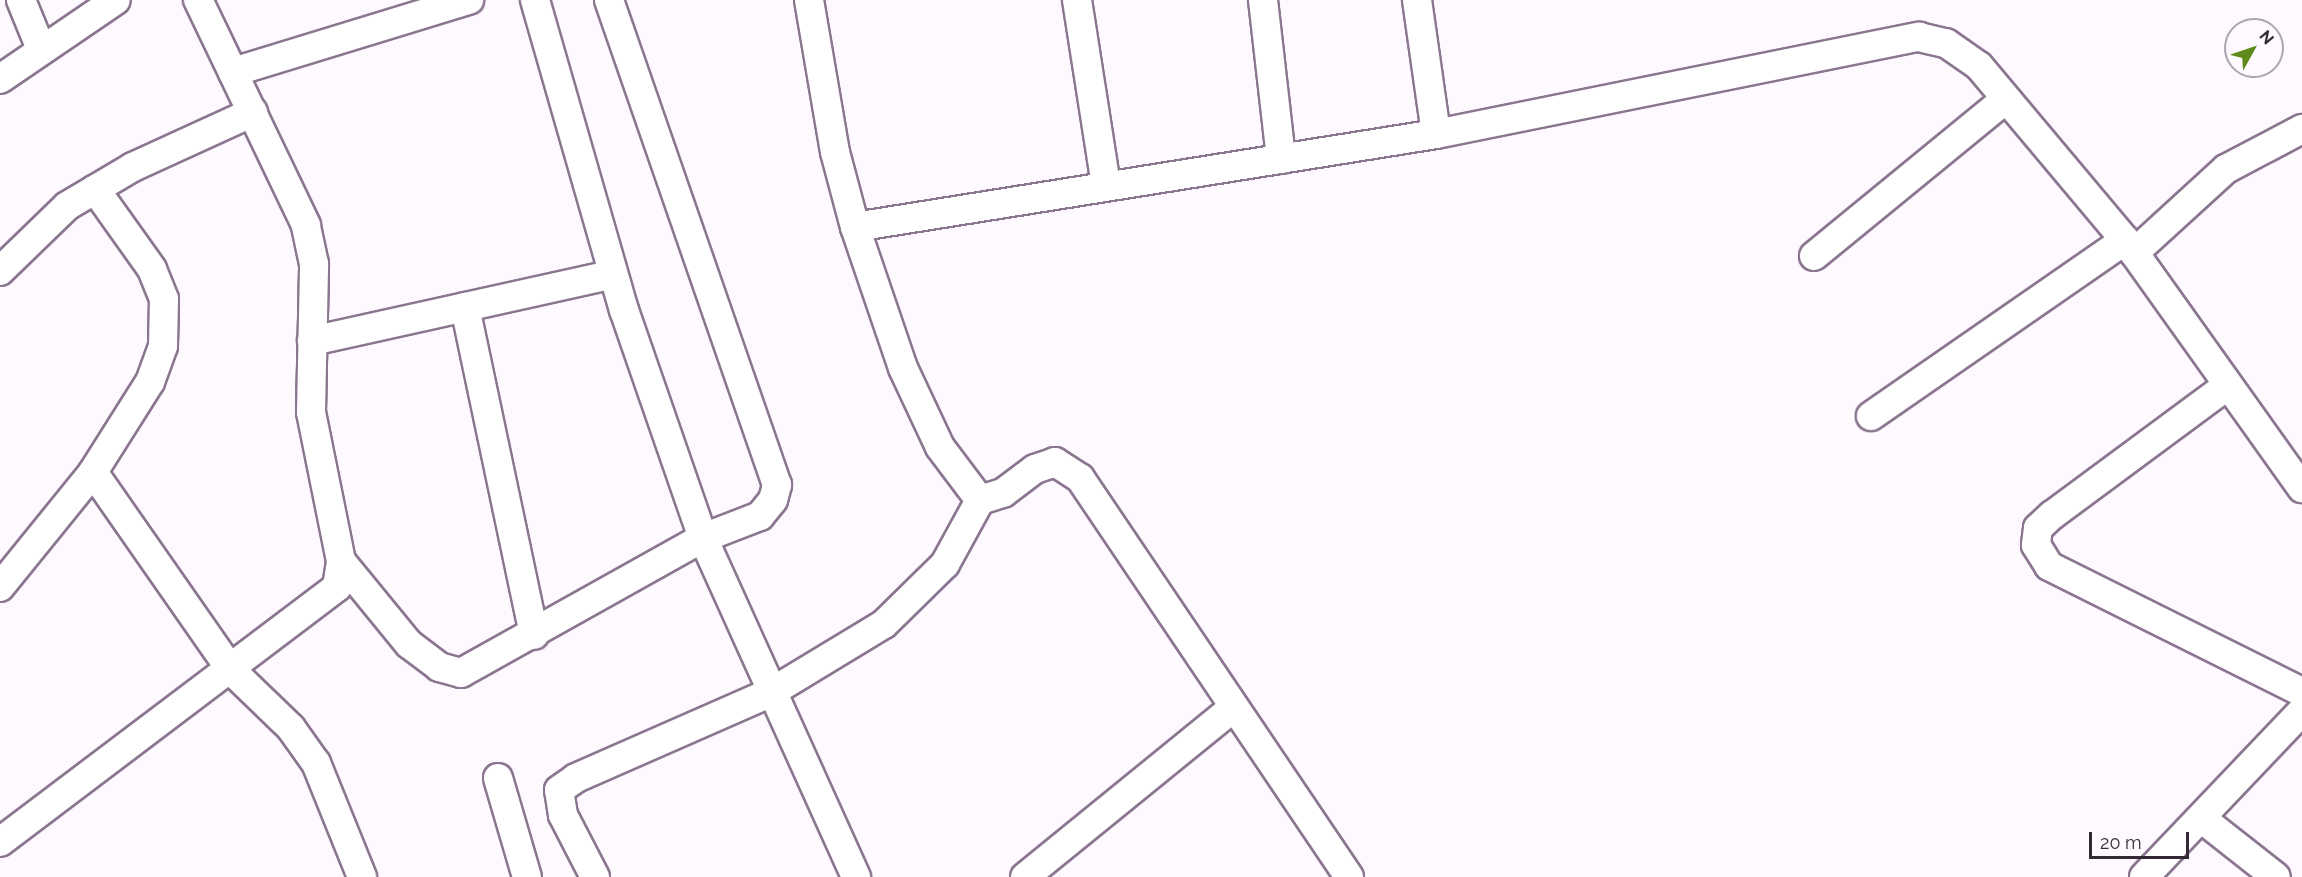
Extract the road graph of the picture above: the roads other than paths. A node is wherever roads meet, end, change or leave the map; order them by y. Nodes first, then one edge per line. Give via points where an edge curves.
1 (21, 0) edge
2 (116, 0) edge
3 (198, 0) edge
4 (469, 0) edge
5 (535, 0) edge
6 (609, 0) edge
7 (809, 0) edge
8 (1077, 0) edge
9 (1263, 0) edge
10 (1417, 0) edge
11 (41, 49) junction
12 (233, 72) junction
13 (0, 78) edge
14 (2006, 99) junction
15 (253, 112) junction
16 (2302, 129) edge
17 (1436, 134) junction
18 (1281, 159) junction
19 (1106, 186) junction
20 (95, 189) junction
21 (855, 227) junction
22 (2129, 247) junction
23 (1814, 256) dead end
24 (0, 272) edge
25 (613, 274) junction
26 (465, 307) junction
27 (312, 341) junction
28 (2228, 385) junction
29 (1871, 416) dead end
30 (93, 472) junction
31 (2302, 488) edge
32 (980, 500) junction
33 (703, 538) junction
34 (341, 561) junction
35 (0, 587) edge
36 (534, 634) junction
37 (231, 670) junction
38 (2302, 692) edge
39 (770, 693) junction
40 (1233, 708) junction
41 (2298, 724) edge
42 (498, 778) dead end
43 (2201, 818) junction
44 (0, 842) edge
45 (1039, 873) edge
46 (362, 877) edge
47 (527, 877) edge
48 (595, 877) edge
49 (856, 877) edge
50 (1350, 877) edge
51 (2144, 877) edge
52 (2276, 877) edge

1 - 11 street
2 - 11 street
3 - 12 street
4 - 12 street
5 - 25 street
6 - 33 street via 777,485 760,516
7 - 21 street via 835,152
8 - 19 street
9 - 18 street
10 - 17 street
11 - 13 street
12 - 15 street
14 - 17 street via 1979,66 1946,44 1919,37
14 - 22 street
14 - 23 street
15 - 20 street
15 - 27 street via 306,225 314,264
16 - 22 street via 2226,169
17 - 18 street
18 - 19 street
19 - 21 street
20 - 24 street via 31,236
20 - 30 street via 152,269 164,299 163,346 150,382
21 - 32 street via 918,407 940,447
22 - 28 street
22 - 29 street
25 - 26 street
25 - 33 street
26 - 27 street
26 - 36 street
27 - 34 street via 311,412
28 - 31 street
28 - 38 street via 2052,515 2038,528 2036,544 2049,566
30 - 35 street
30 - 37 street
32 - 39 street via 963,538 917,597 884,624
32 - 40 street via 1003,493 1035,469 1055,462 1080,478
33 - 36 street
33 - 39 street
34 - 36 street via 409,644 439,668 461,673
34 - 37 street via 337,586
37 - 44 street
37 - 46 street via 291,728 316,763
39 - 48 street via 576,778 559,790 563,815
39 - 49 street
40 - 45 street
40 - 50 street
41 - 43 street
42 - 47 street
43 - 51 street
43 - 52 street

